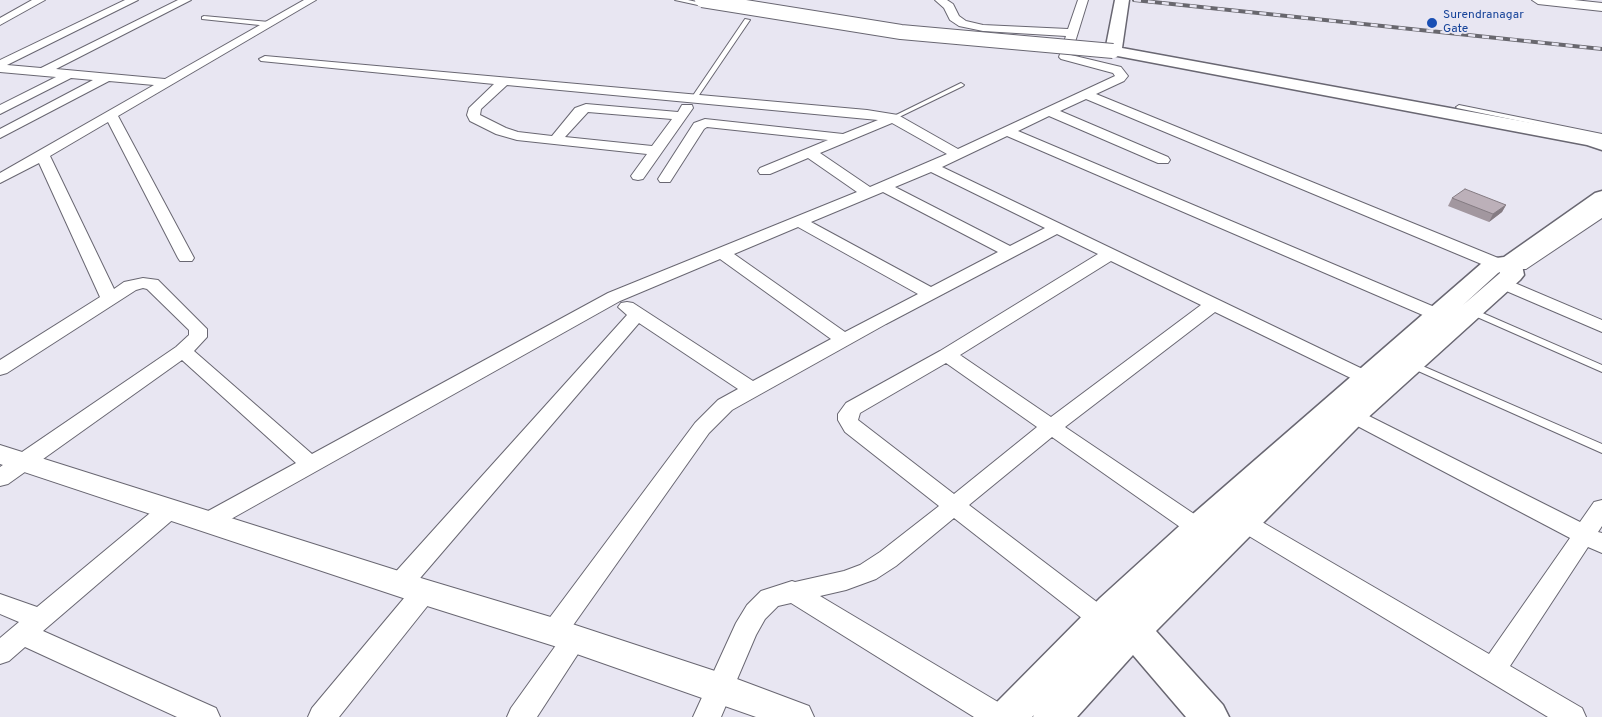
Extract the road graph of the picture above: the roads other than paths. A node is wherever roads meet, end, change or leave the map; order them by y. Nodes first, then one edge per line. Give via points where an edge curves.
1 (40, 0) edge
2 (133, 0) edge
3 (186, 0) edge
4 (311, 0) edge
5 (678, 0) edge
6 (702, 0) edge
7 (940, 0) edge
8 (1083, 0) edge
9 (1122, 0) edge
10 (1542, 0) edge
11 (1602, 7) edge
12 (204, 18) dead end
13 (747, 20) dead end
14 (0, 22) edge
15 (269, 24) junction
16 (1073, 33) junction
17 (1067, 52) junction
18 (1113, 52) junction
19 (265, 59) dead end
20 (0, 66) edge
21 (43, 72) junction
22 (70, 74) junction
23 (106, 78) junction
24 (504, 81) junction
25 (167, 83) junction
26 (961, 85) dead end
27 (1085, 94) junction
28 (695, 97) junction
29 (1459, 107) dead end
30 (0, 110) edge
31 (1048, 111) junction
32 (111, 115) junction
33 (681, 116) junction
34 (892, 118) junction
35 (1006, 130) junction
36 (0, 134) edge
37 (1602, 136) edge
38 (846, 138) junction
39 (556, 140) junction
40 (1602, 144) edge
41 (656, 150) junction
42 (810, 153) junction
43 (958, 154) junction
44 (42, 155) junction
45 (1163, 160) dead end
46 (931, 167) junction
47 (766, 171) dead end
48 (638, 176) dead end
49 (0, 179) edge
50 (665, 179) dead end
51 (884, 187) junction
52 (868, 193) junction
53 (1602, 197) edge
54 (1602, 211) edge
55 (800, 222) junction
56 (1057, 228) junction
57 (722, 252) junction
58 (1010, 252) junction
59 (1110, 254) junction
60 (186, 258) dead end
61 (1506, 270) junction
62 (931, 294) junction
63 (614, 298) junction
64 (110, 299) junction
65 (1214, 304) junction
66 (1471, 312) junction
67 (637, 314) junction
68 (1438, 314) junction
69 (1602, 327) edge
70 (844, 340) junction
71 (184, 351) junction
72 (947, 355) junction
73 (1411, 364) junction
74 (0, 369) edge
75 (1602, 369) edge
76 (1366, 378) junction
77 (753, 390) junction
78 (1353, 415) junction
79 (1051, 427) junction
80 (1602, 449) edge
81 (311, 464) junction
82 (7, 465) edge
83 (954, 505) junction
84 (1602, 508) edge
85 (169, 510) junction
86 (1242, 521) junction
87 (207, 522) junction
88 (1198, 528) junction
89 (1594, 539) edge
90 (412, 588) junction
91 (792, 592) junction
92 (0, 604) edge
93 (1116, 619) junction
94 (31, 626) junction
95 (564, 636) junction
96 (0, 653) edge
97 (1493, 670) junction
98 (721, 688) junction
99 (206, 717) edge
100 (322, 717) edge
101 (521, 717) edge
102 (706, 717) edge
103 (797, 717) edge
104 (998, 717) edge
105 (1007, 717) edge
106 (1052, 717) edge
107 (1210, 717) edge
108 (1572, 717) edge

1 - 14 street
2 - 20 street
3 - 21 street
4 - 15 street
5 - 17 lane via 892,34
6 - 18 street, bridge via 901,32
7 - 16 street via 950,6 954,18 963,24
8 - 16 street
9 - 18 main road
10 - 11 street
12 - 15 lane
13 - 28 lane
15 - 25 street
16 - 17 street
17 - 27 street via 1067,58 1112,68 1122,76
18 - 40 main road
19 - 24 street
20 - 21 street
21 - 22 street
22 - 23 street
22 - 30 street
23 - 25 street
23 - 36 street
24 - 28 street
24 - 39 street via 475,108 475,118 517,136
25 - 32 street
26 - 34 lane
27 - 31 street
27 - 61 street
28 - 33 street
28 - 34 street
29 - 37 lane
31 - 35 street
31 - 45 street
32 - 44 street
32 - 60 street
33 - 39 street via 586,108
33 - 41 street
34 - 38 street
34 - 43 street
35 - 43 street
35 - 68 street
38 - 42 street
38 - 50 street via 705,123 699,126
39 - 41 street
41 - 48 street
42 - 47 street
42 - 52 street
43 - 46 street
44 - 49 street
44 - 64 street
46 - 51 street
46 - 56 street
51 - 52 street
51 - 58 street
52 - 55 street
53 - 61 main road
54 - 61 street
55 - 57 street
55 - 62 street
56 - 58 street
56 - 59 street
57 - 63 street
57 - 70 street
58 - 62 street
59 - 65 street
59 - 72 street
61 - 66 main road
61 - 68 main road via 1490,268
61 - 69 street
62 - 70 street
63 - 67 street
63 - 81 street
64 - 71 street via 130,286 152,284 198,329 198,337
64 - 74 street
65 - 76 street
65 - 79 street
66 - 73 main road
66 - 75 lane
67 - 77 street
67 - 90 street
68 - 76 main road
70 - 77 street
71 - 81 street
71 - 82 street
72 - 79 street
72 - 83 street via 848,414 852,427
73 - 78 main road
73 - 80 lane
76 - 88 main road
77 - 95 street via 725,405 702,428
78 - 86 main road
78 - 89 street
79 - 83 street
79 - 88 street
81 - 87 street
82 - 85 street
83 - 91 street via 868,572
83 - 93 street
84 - 89 street
85 - 87 street
85 - 94 street
86 - 93 main road
86 - 97 street
87 - 90 street
88 - 93 main road
89 - 97 street
90 - 95 street
90 - 100 street
91 - 98 street via 770,598 756,612
91 - 104 street
92 - 94 street
93 - 105 main road
93 - 106 main road
93 - 107 main road
94 - 96 street
94 - 99 street
95 - 98 street
95 - 101 street
97 - 108 street
98 - 102 street
98 - 103 street

